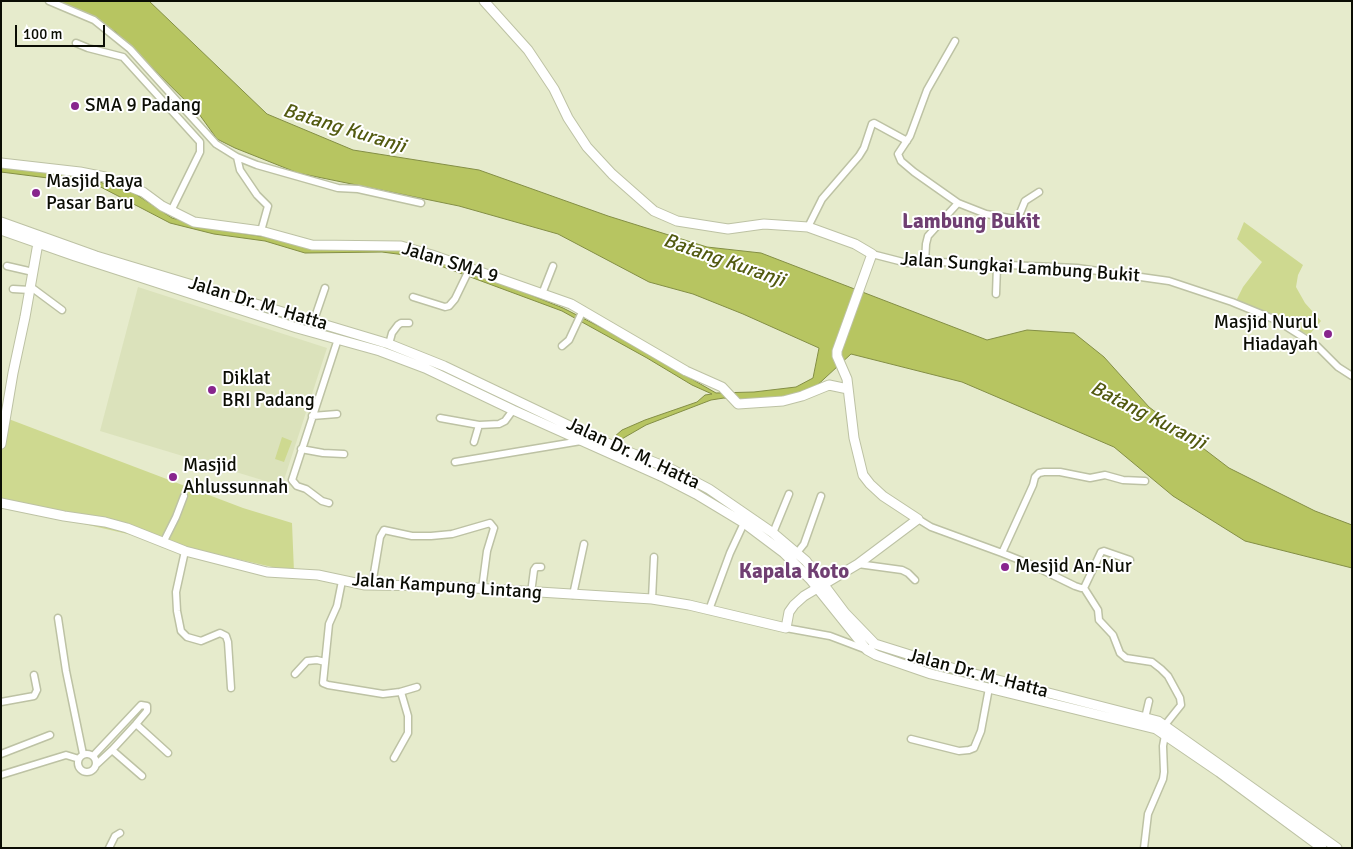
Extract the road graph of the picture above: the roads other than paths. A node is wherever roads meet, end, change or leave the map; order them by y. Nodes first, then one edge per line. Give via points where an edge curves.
1 (49, 1) edge
2 (484, 1) edge
3 (955, 41) dead end
4 (76, 43) dead end
5 (907, 141) junction
6 (238, 157) junction
7 (1, 163) edge
8 (1039, 192) dead end
9 (421, 203) dead end
10 (958, 203) junction
11 (171, 211) junction
12 (1, 222) edge
13 (808, 227) junction
14 (1, 230) edge
15 (261, 231) junction
16 (38, 243) junction
17 (872, 254) junction
18 (925, 263) junction
19 (7, 266) dead end
20 (553, 266) dead end
21 (997, 266) junction
22 (130, 270) junction
23 (33, 272) junction
24 (469, 272) junction
25 (30, 288) junction
26 (325, 288) dead end
27 (13, 289) dead end
28 (542, 294) junction
29 (996, 294) dead end
30 (413, 298) dead end
31 (62, 310) dead end
32 (582, 313) junction
33 (314, 320) junction
34 (409, 323) dead end
35 (338, 339) junction
36 (386, 343) junction
37 (562, 346) dead end
38 (380, 351) junction
39 (1352, 376) edge
40 (848, 389) junction
41 (513, 410) junction
42 (337, 414) dead end
43 (312, 416) junction
44 (440, 418) dead end
45 (479, 424) junction
46 (578, 439) junction
47 (474, 442) dead end
48 (1, 444) edge
49 (301, 449) junction
50 (344, 454) dead end
51 (455, 462) dead end
52 (1146, 481) dead end
53 (790, 494) dead end
54 (184, 496) dead end
55 (821, 496) dead end
56 (1, 503) edge
57 (328, 503) dead end
58 (918, 519) junction
59 (744, 523) junction
60 (773, 533) junction
61 (163, 544) junction
62 (584, 544) dead end
63 (185, 552) junction
64 (1002, 553) junction
65 (796, 554) junction
66 (654, 557) dead end
67 (1130, 560) dead end
68 (858, 564) junction
69 (541, 567) dead end
70 (915, 580) dead end
71 (342, 581) junction
72 (372, 585) junction
73 (820, 586) junction
74 (482, 588) junction
75 (1084, 588) junction
76 (531, 593) junction
77 (573, 596) junction
78 (652, 600) junction
79 (709, 610) junction
80 (58, 618) dead end
81 (786, 628) junction
82 (871, 647) junction
83 (325, 662) junction
84 (295, 674) dead end
85 (34, 675) dead end
86 (1016, 684) junction
87 (417, 687) dead end
88 (231, 688) dead end
89 (989, 688) junction
90 (401, 692) junction
91 (1014, 694) junction
92 (1149, 701) dead end
93 (1, 702) edge
94 (1145, 718) junction
95 (136, 724) junction
96 (1165, 725) junction
97 (50, 735) dead end
98 (1165, 735) junction
99 (910, 739) dead end
100 (112, 750) junction
101 (168, 753) dead end
102 (1, 754) edge
103 (93, 756) junction
104 (81, 757) junction
105 (394, 758) dead end
106 (97, 764) junction
107 (1, 775) edge
108 (142, 776) dead end
109 (120, 832) dead end
110 (1313, 836) junction
111 (109, 848) edge
112 (1144, 848) edge
113 (1322, 848) edge
114 (1337, 848) edge

1 - 6 street via 94,20 117,38 216,144
2 - 13 main road via 528,50 587,147 654,211 677,221 728,229 764,224
3 - 5 street via 927,90
4 - 11 street via 123,57 200,142 200,152
5 - 10 street via 898,154 901,161
5 - 13 street via 872,124 864,148 822,199
6 - 9 street via 338,188 358,189
6 - 15 street via 240,170 268,206
7 - 11 main road, Jalan SMA 9 via 105,177 143,192
8 - 10 street via 1026,201 1015,219 986,214
10 - 18 street via 928,236
11 - 15 main road, Jalan SMA 9 via 194,222
12 - 22 main road, Jalan Dr. M. Hatta
13 - 17 main road via 855,244
14 - 16 main road, Jalan Dr. M. Hatta
15 - 24 main road, Jalan SMA 9 via 312,245 411,248
16 - 22 main road, Jalan Dr. M. Hatta
16 - 23 main road
17 - 18 street, Jalan Sungkai Lambung Bukit
17 - 40 main road via 837,351
18 - 21 street, Jalan Sungkai Lambung Bukit
19 - 23 street
20 - 28 street
21 - 29 street
21 - 39 street, Jalan Sungkai Lambung Bukit via 1077,268 1169,280 1276,320 1317,346
22 - 33 main road, Jalan Dr. M. Hatta
22 - 35 main road, Jalan Dr. M. Hatta
23 - 25 main road
24 - 28 main road, Jalan SMA 9
24 - 30 street via 449,306
25 - 27 street
25 - 31 street
25 - 48 main road
26 - 33 street
28 - 32 main road, Jalan SMA 9
32 - 37 street via 568,341
32 - 40 main road, Jalan SMA 9 via 686,372 714,383 738,404 783,401 824,386
33 - 36 main road, Jalan Dr. M. Hatta
34 - 36 street via 400,323
35 - 38 main road, Jalan Dr. M. Hatta
35 - 43 street
36 - 38 main road
36 - 60 main road, Jalan Dr. M. Hatta via 444,366 597,439 692,479
38 - 41 main road, Jalan Dr. M. Hatta via 425,368
40 - 58 main road via 863,475 878,492
41 - 45 street via 502,424
41 - 46 main road, Jalan Dr. M. Hatta
42 - 43 street
43 - 49 street
44 - 45 street
45 - 47 street
46 - 51 street
46 - 59 main road, Jalan Dr. M. Hatta via 678,484
49 - 50 street
49 - 57 street via 292,480 295,485
52 - 64 street via 1104,475 1090,478 1060,472 1039,473
53 - 60 street
54 - 61 street
55 - 65 street via 804,544
56 - 61 main road, Jalan Kampung Lintang via 105,522
58 - 64 street via 931,527
58 - 68 main road
59 - 73 main road, Jalan Dr. M. Hatta
59 - 79 street
60 - 65 main road, Jalan Dr. M. Hatta
61 - 63 main road, Jalan Kampung Lintang
62 - 77 street
63 - 71 main road, Jalan Kampung Lintang via 267,572 318,575
63 - 88 street via 176,592 181,631 187,637 201,641 220,633 226,636
64 - 75 street
65 - 73 main road, Jalan Dr. M. Hatta via 806,561
66 - 78 street
67 - 75 street via 1104,550
68 - 70 street via 902,570
68 - 73 main road
69 - 76 street via 534,570
71 - 72 main road, Jalan Kampung Lintang
71 - 83 street via 329,624
72 - 74 main road, Jalan Kampung Lintang
72 - 74 street via 384,530 430,536 452,534 490,523 494,528
73 - 81 main road via 794,605
73 - 82 main road, Jalan Dr. M. Hatta
74 - 76 main road, Jalan Kampung Lintang
75 - 96 street via 1098,610 1099,620 1113,635 1120,653 1126,658 1152,662 1168,676 1181,705
76 - 77 main road, Jalan Kampung Lintang
77 - 78 main road, Jalan Kampung Lintang
78 - 79 main road, Jalan Kampung Lintang
79 - 81 main road, Jalan Kampung Lintang
80 - 104 street
81 - 82 street, Jalan Kampung Lintang
82 - 86 main road, Jalan Dr. M. Hatta
82 - 89 main road, Jalan Dr. M. Hatta via 876,655 932,674
83 - 84 street via 308,661
83 - 90 street via 322,680 325,684 372,693
85 - 93 street via 37,690 34,696
86 - 91 main road
86 - 94 main road, Jalan Dr. M. Hatta
87 - 90 street
89 - 91 main road, Jalan Dr. M. Hatta
89 - 99 street via 981,731 974,748 959,751
90 - 105 street via 408,716 408,733
91 - 98 main road, Jalan Dr. M. Hatta via 1145,726
92 - 94 street
94 - 96 main road, Jalan Dr. M. Hatta
95 - 100 street
95 - 101 street
95 - 103 street via 147,711 145,705 141,705
96 - 110 main road, Jalan Dr. M. Hatta
97 - 102 street
98 - 110 main road, Jalan Dr. M. Hatta
98 - 112 street via 1163,779 1148,814
100 - 106 street
100 - 108 street
103 - 104 street
103 - 106 street
104 - 106 street via 79,768 86,773
104 - 107 street via 66,755
109 - 111 street
110 - 113 main road, Jalan Dr. M. Hatta
110 - 114 main road, Jalan Dr. M. Hatta

